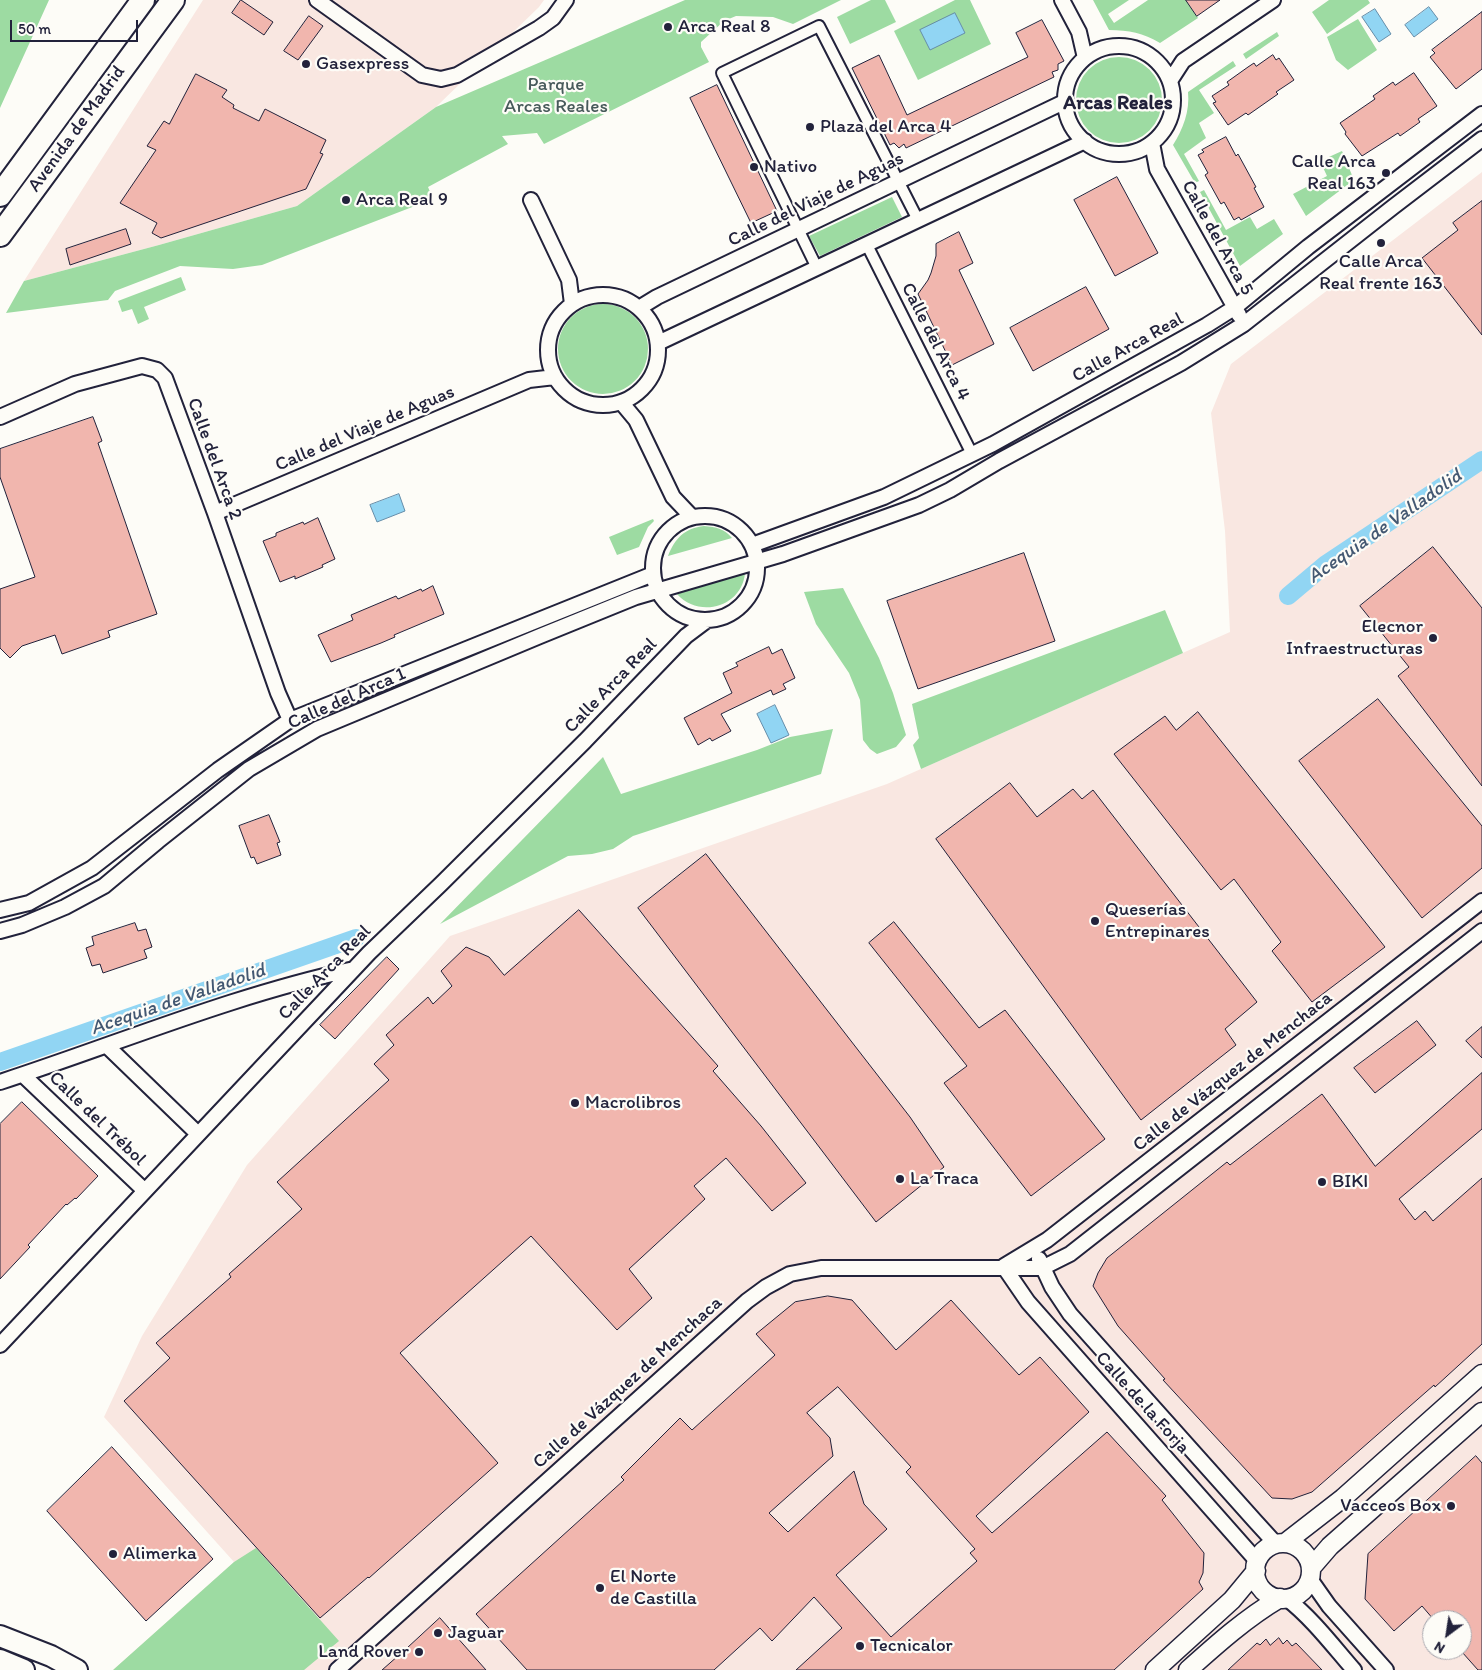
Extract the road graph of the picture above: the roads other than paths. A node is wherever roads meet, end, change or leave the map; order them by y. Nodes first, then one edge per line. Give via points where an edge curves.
1 (143, 0) edge
2 (173, 0) edge
3 (317, 0) edge
4 (566, 0) edge
5 (1062, 0) edge
6 (1273, 0) edge
7 (1079, 32) junction
8 (1098, 50) junction
9 (1085, 58) junction
10 (1183, 61) junction
11 (1161, 66) junction
12 (1170, 81) junction
13 (1066, 102) junction
14 (1482, 114) edge
15 (1482, 139) edge
16 (1085, 141) junction
17 (1152, 143) junction
18 (1136, 151) junction
19 (1157, 169) junction
20 (898, 181) junction
21 (0, 195) edge
22 (531, 200) dead end
23 (918, 220) junction
24 (798, 229) junction
25 (0, 235) edge
26 (866, 244) junction
27 (817, 268) junction
28 (569, 280) junction
29 (588, 297) junction
30 (572, 304) junction
31 (639, 308) junction
32 (1234, 308) junction
33 (1244, 324) junction
34 (658, 342) junction
35 (549, 362) junction
36 (555, 377) junction
37 (529, 380) junction
38 (634, 396) junction
39 (621, 402) junction
40 (0, 417) edge
41 (636, 420) junction
42 (972, 454) junction
43 (673, 497) junction
44 (215, 513) junction
45 (692, 517) junction
46 (676, 523) junction
47 (752, 545) junction
48 (757, 562) junction
49 (653, 574) junction
50 (658, 591) junction
51 (690, 618) junction
52 (706, 621) junction
53 (686, 636) junction
54 (290, 720) junction
55 (1482, 901) edge
56 (0, 910) edge
57 (0, 930) edge
58 (1482, 931) edge
59 (354, 969) junction
60 (107, 1046) junction
61 (23, 1074) junction
62 (0, 1082) edge
63 (198, 1134) junction
64 (145, 1191) junction
65 (1035, 1249) junction
66 (1004, 1267) junction
67 (1042, 1268) junction
68 (0, 1345) edge
69 (1482, 1374) edge
70 (1482, 1412) edge
71 (1281, 1543) junction
72 (1256, 1566) junction
73 (1310, 1573) junction
74 (1283, 1598) junction
75 (0, 1636) edge
76 (0, 1660) edge
77 (24, 1670) edge
78 (77, 1670) edge
79 (337, 1670) edge
80 (1155, 1670) edge
81 (1188, 1670) edge
82 (1354, 1670) edge
83 (1386, 1670) edge

1 - 21 main road, Avenida de Madrid
2 - 25 main road, Avenida de Madrid
3 - 4 street via 422,75 441,79 457,74 539,28 553,18
5 - 7 street
6 - 10 street
7 - 8 street
7 - 9 street
8 - 9 street
8 - 11 street via 1125,46 1151,56
9 - 13 street via 1070,78
10 - 11 street
10 - 12 street
11 - 12 street
12 - 17 street via 1171,115 1167,126
13 - 16 street via 1068,116
13 - 20 street, Calle del Viaje de Aguas
14 - 32 street, Calle Arca Real
15 - 33 street, Calle Arca Real
16 - 18 street via 1110,152
16 - 23 street
17 - 18 street
17 - 19 street, Calle del Arca 5
18 - 19 street, Calle del Arca 5
19 - 32 street, Calle del Arca 5
20 - 23 street
20 - 24 street, Calle del Viaje de Aguas
20 - 24 street via 819,26 722,73
22 - 28 street
23 - 26 street
24 - 27 street
24 - 31 street, Calle del Viaje de Aguas
26 - 27 street
26 - 42 street, Calle del Arca 4
27 - 34 street
28 - 29 street
28 - 30 street
29 - 30 street
29 - 31 street via 615,296
30 - 35 street via 552,330
31 - 34 street via 651,324
32 - 33 street, Calle del Arca 5
32 - 42 street, Calle Arca Real
33 - 48 street, Calle Arca Real via 1181,363 950,490 919,505
34 - 38 street via 654,373
35 - 36 street
35 - 37 street, Calle del Viaje de Aguas
36 - 37 street, Calle del Viaje de Aguas
36 - 39 street via 572,396 584,402 596,405
37 - 44 street, Calle del Viaje de Aguas
38 - 39 street
38 - 41 street
39 - 41 street
40 - 44 street, Calle del Arca 2 via 75,384 142,366 157,370 165,378
41 - 43 street
42 - 47 street, Calle Arca Real via 884,497
43 - 45 street
43 - 46 street
44 - 54 street, Calle del Arca 2
45 - 46 street, Calle Arca Real
45 - 47 street, Calle Arca Real via 703,515 724,519 745,534
46 - 49 street, Calle Arca Real via 657,546
47 - 48 street, Calle Arca Real
48 - 50 street, Calle Arca Real
48 - 52 street, Calle Arca Real via 754,587 742,605 725,616
49 - 50 street, Calle Arca Real
49 - 54 street, Calle del Arca 1
50 - 51 street, Calle Arca Real via 665,601
50 - 57 street, Calle del Arca 1 via 636,597 317,728 250,769 104,886 65,907 22,925
51 - 52 street, Calle Arca Real
51 - 53 street, Calle Arca Real
52 - 53 street, Calle Arca Real
53 - 59 street, Calle Arca Real via 578,748
54 - 56 street, Calle del Arca 1 via 218,770 92,868 29,903
55 - 65 street, Calle de Vázquez de Menchaca
58 - 67 street, Calle de Vázquez de Menchaca via 1070,1254
59 - 60 street via 206,1010
59 - 63 street, Calle Arca Real
60 - 61 street
60 - 63 street
61 - 62 street
61 - 64 street, Calle del Trébol
63 - 64 street, Calle Arca Real
64 - 68 street, Calle Arca Real
65 - 66 street, Calle de Vázquez de Menchaca
65 - 67 street, Calle de la Forja
66 - 67 street, Calle de Vázquez de Menchaca
66 - 72 street, Calle de la Forja via 1028,1302
66 - 79 street, Calle de Vázquez de Menchaca via 821,1268 790,1274 766,1287
67 - 71 street, Calle de la Forja via 1070,1314
69 - 71 street via 1343,1498
70 - 73 street via 1330,1546
71 - 72 street via 1268,1547
71 - 73 street via 1301,1549 1307,1556
72 - 74 street via 1261,1587 1268,1594
72 - 80 street via 1232,1600
73 - 74 street via 1303,1590 1296,1596
73 - 83 street via 1329,1606
74 - 81 street via 1261,1609
74 - 82 street via 1296,1605
75 - 78 main road
76 - 77 main road

